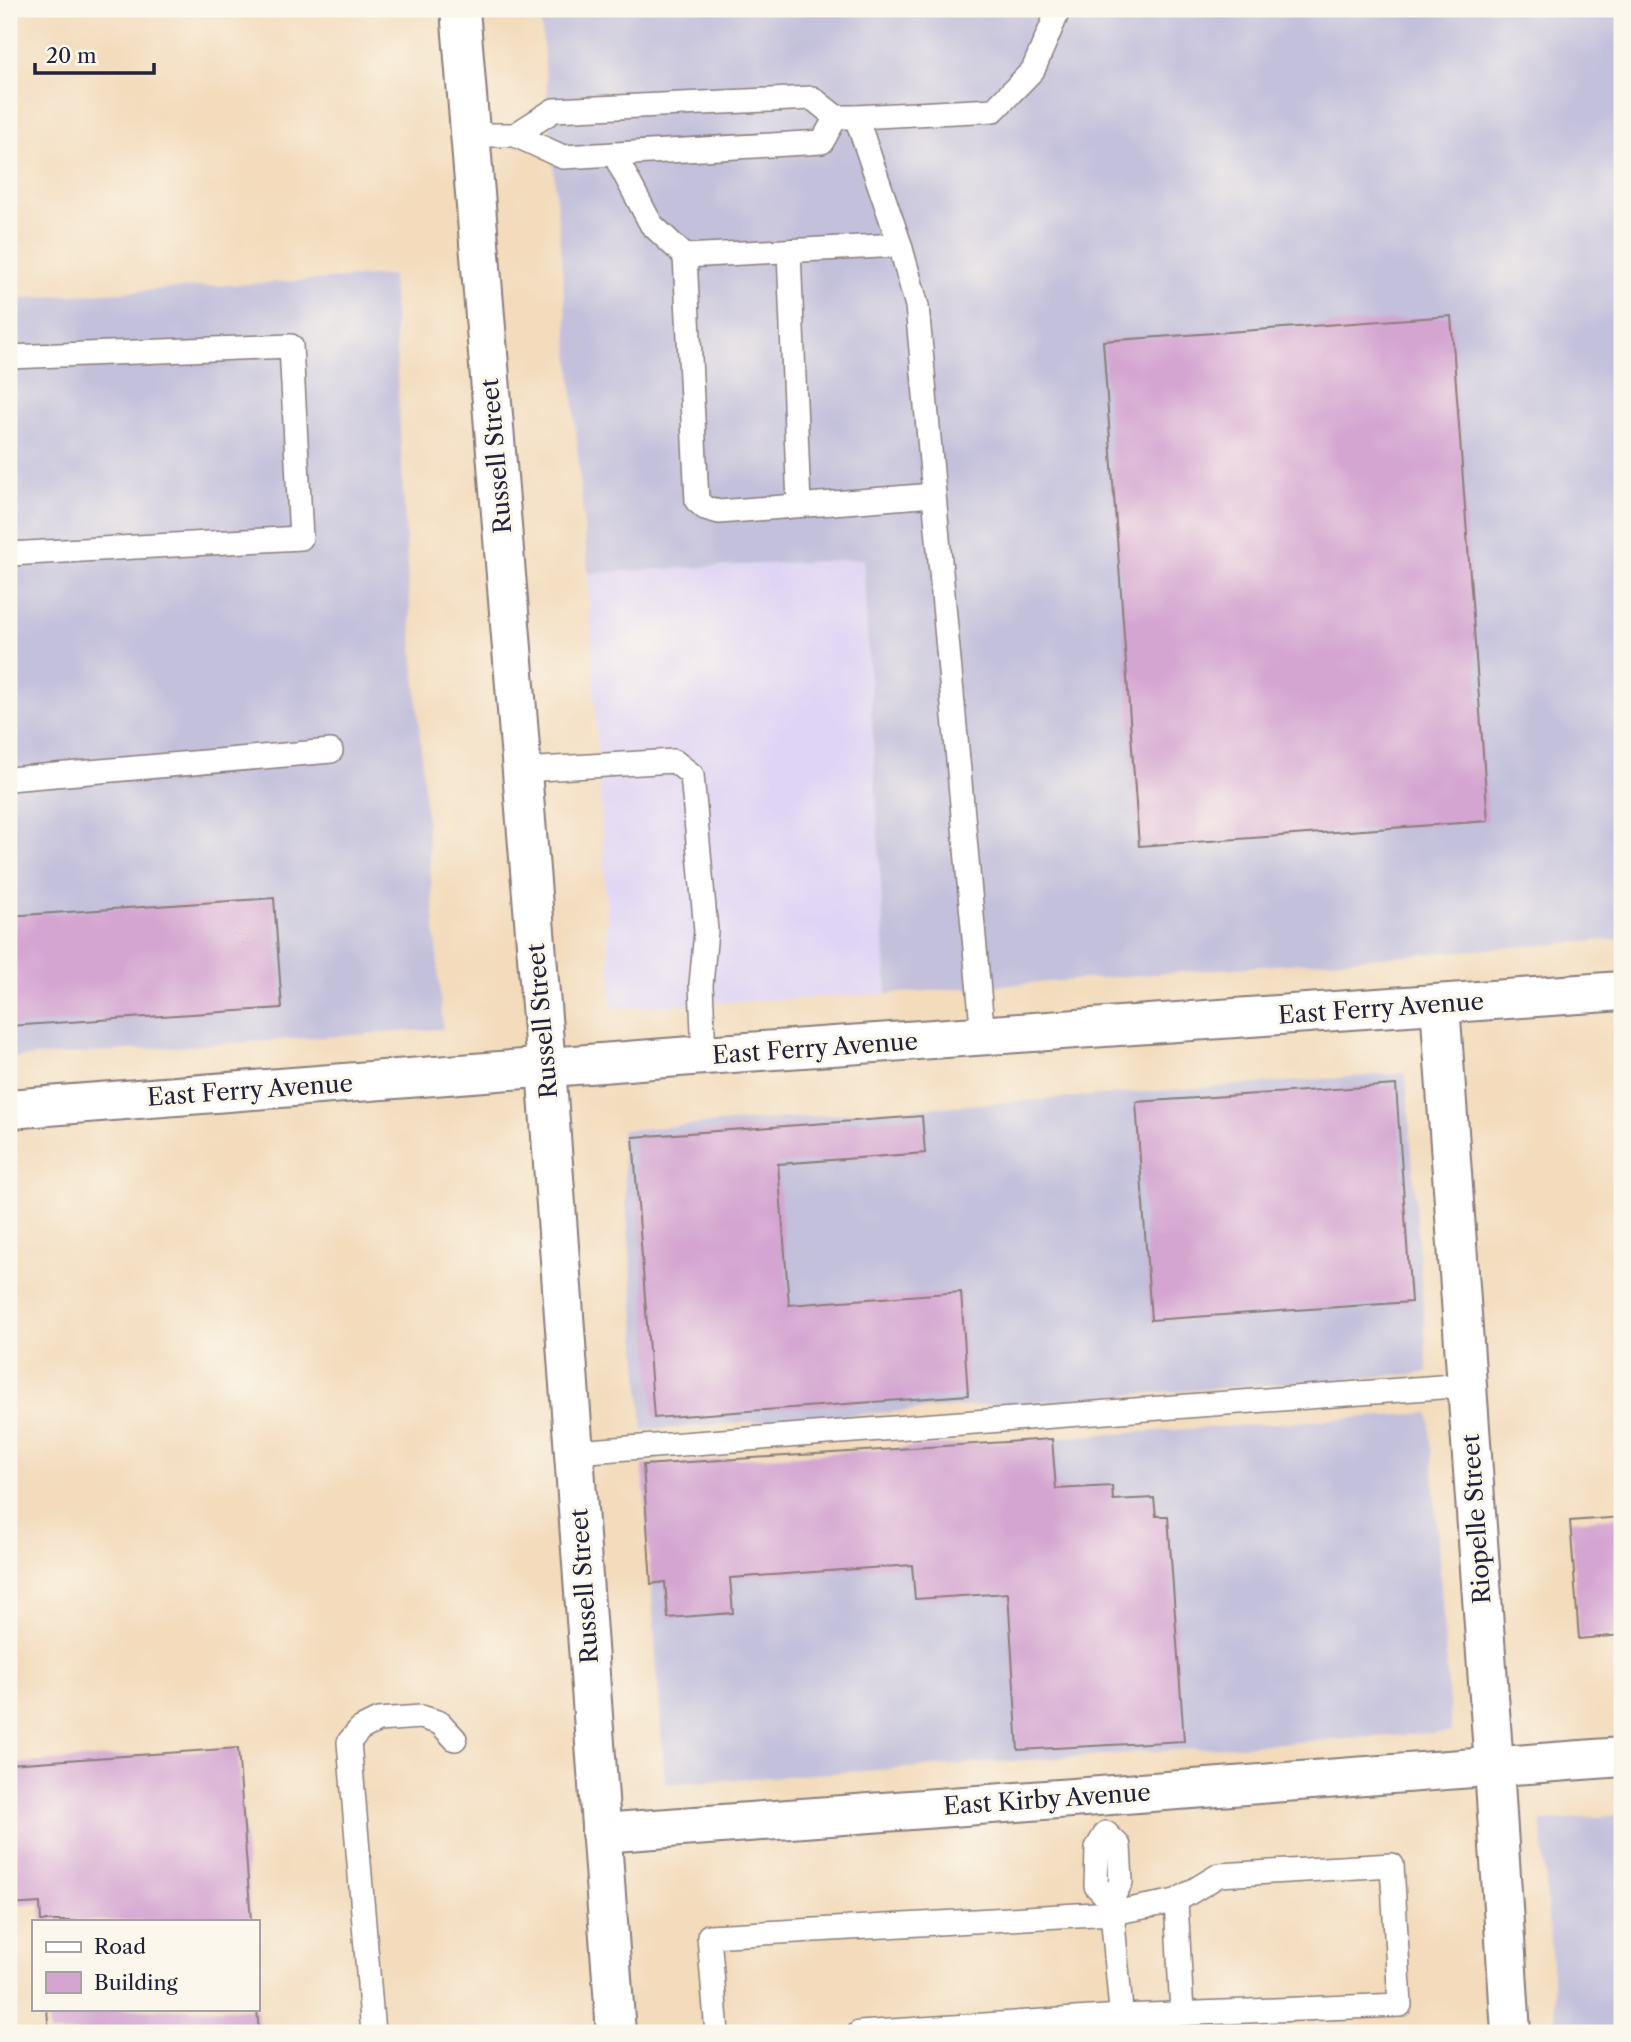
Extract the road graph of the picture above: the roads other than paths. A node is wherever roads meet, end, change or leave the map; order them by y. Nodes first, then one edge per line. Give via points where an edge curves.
1 (460, 9) edge
2 (1059, 9) edge
3 (846, 117) junction
4 (470, 135) junction
5 (514, 135) junction
6 (614, 154) junction
7 (900, 245) junction
8 (789, 251) junction
9 (685, 257) junction
10 (9, 357) edge
11 (934, 495) junction
12 (799, 505) junction
13 (9, 554) edge
14 (331, 751) dead end
15 (522, 770) junction
16 (9, 779) edge
17 (1622, 991) edge
18 (1440, 1004) junction
19 (983, 1037) junction
20 (704, 1055) junction
21 (546, 1067) junction
22 (9, 1109) edge
23 (1467, 1385) junction
24 (575, 1452) junction
25 (455, 1739) dead end
26 (1622, 1757) edge
27 (1494, 1766) junction
28 (1105, 1795) junction
29 (601, 1833) junction
30 (1176, 1901) junction
31 (1112, 1907) junction
32 (1182, 2013) junction
33 (1123, 2024) edge
34 (373, 2033) edge
35 (616, 2033) edge
36 (717, 2033) edge
37 (859, 2033) edge
38 (1511, 2033) edge

1 - 4 street, Russell Street
2 - 3 lane via 1032,70 994,110
3 - 5 lane via 813,98 554,110
3 - 6 lane via 822,142
3 - 7 lane
4 - 5 lane
4 - 15 street, Russell Street
5 - 6 lane via 563,157
6 - 9 lane via 651,224
7 - 8 lane
7 - 11 lane via 917,306
8 - 9 lane
8 - 12 lane
9 - 12 lane via 697,501 719,512
10 - 13 lane via 291,346 301,538
11 - 12 lane
11 - 19 lane
14 - 16 lane
15 - 20 lane via 674,761 692,775 706,930 701,985
15 - 21 street, Russell Street
17 - 18 street, East Ferry Avenue
18 - 19 street, East Ferry Avenue
18 - 23 street, Riopelle Street
19 - 20 street, East Ferry Avenue
20 - 21 street, East Ferry Avenue
21 - 22 street, East Ferry Avenue
21 - 24 street, Russell Street
23 - 24 lane
23 - 27 street, Riopelle Street
24 - 29 street, Russell Street
25 - 34 lane via 440,1723 421,1717 377,1720 349,1742
26 - 27 street, East Kirby Avenue
27 - 28 street, East Kirby Avenue
27 - 38 street, Riopelle Street
28 - 29 street, East Kirby Avenue
28 - 31 lane via 1106,1833 1119,1846 1121,1882
29 - 35 street, Russell Street
30 - 31 lane
30 - 32 lane
30 - 32 lane via 1219,1875 1392,1865 1400,2006
31 - 33 lane
31 - 36 lane via 709,1936
32 - 33 lane
33 - 37 lane

